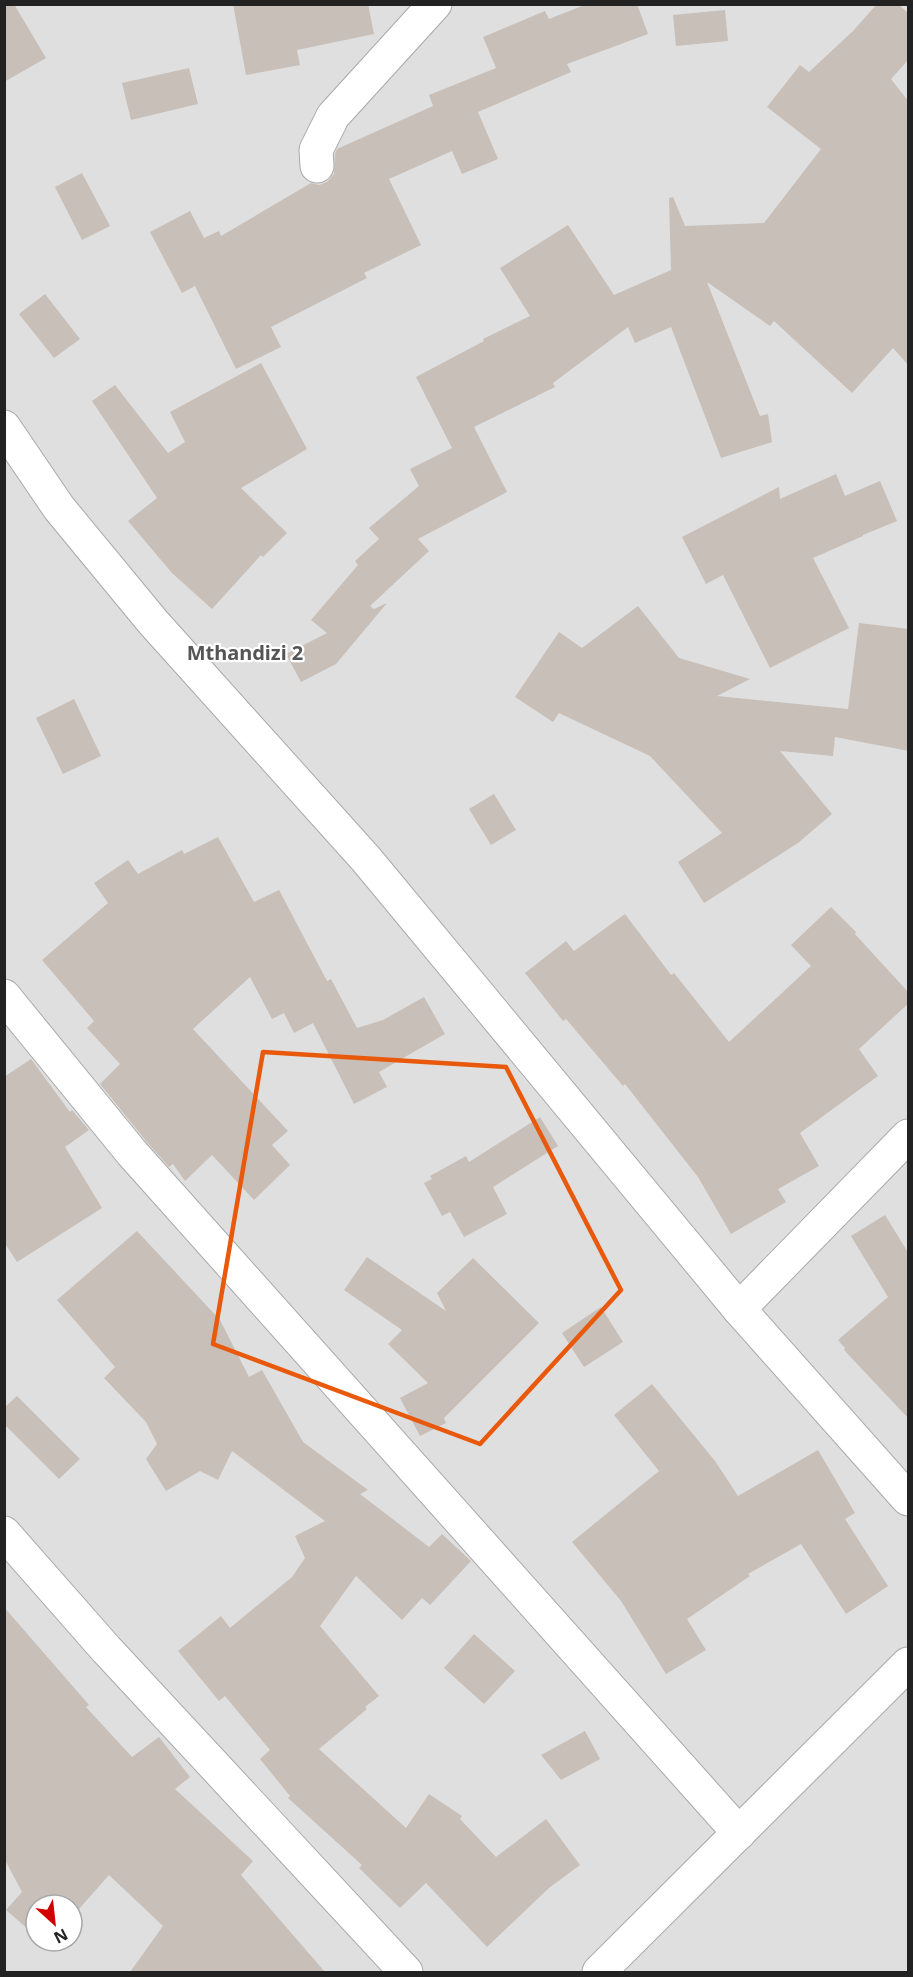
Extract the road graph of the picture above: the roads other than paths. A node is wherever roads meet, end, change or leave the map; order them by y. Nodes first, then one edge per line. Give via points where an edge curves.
1 (435, 4) edge
2 (317, 166) dead end
3 (4, 427) edge
4 (4, 996) edge
5 (909, 1136) edge
6 (740, 1309) junction
7 (909, 1499) edge
8 (4, 1533) edge
9 (909, 1664) edge
10 (739, 1833) junction
11 (406, 1972) edge
12 (599, 1972) edge

1 - 2 street via 333,116 316,150
3 - 6 street via 59,508 139,604 366,859
4 - 10 street via 132,1153
5 - 6 street
6 - 7 street
8 - 11 street via 106,1649
9 - 10 street
10 - 12 street

